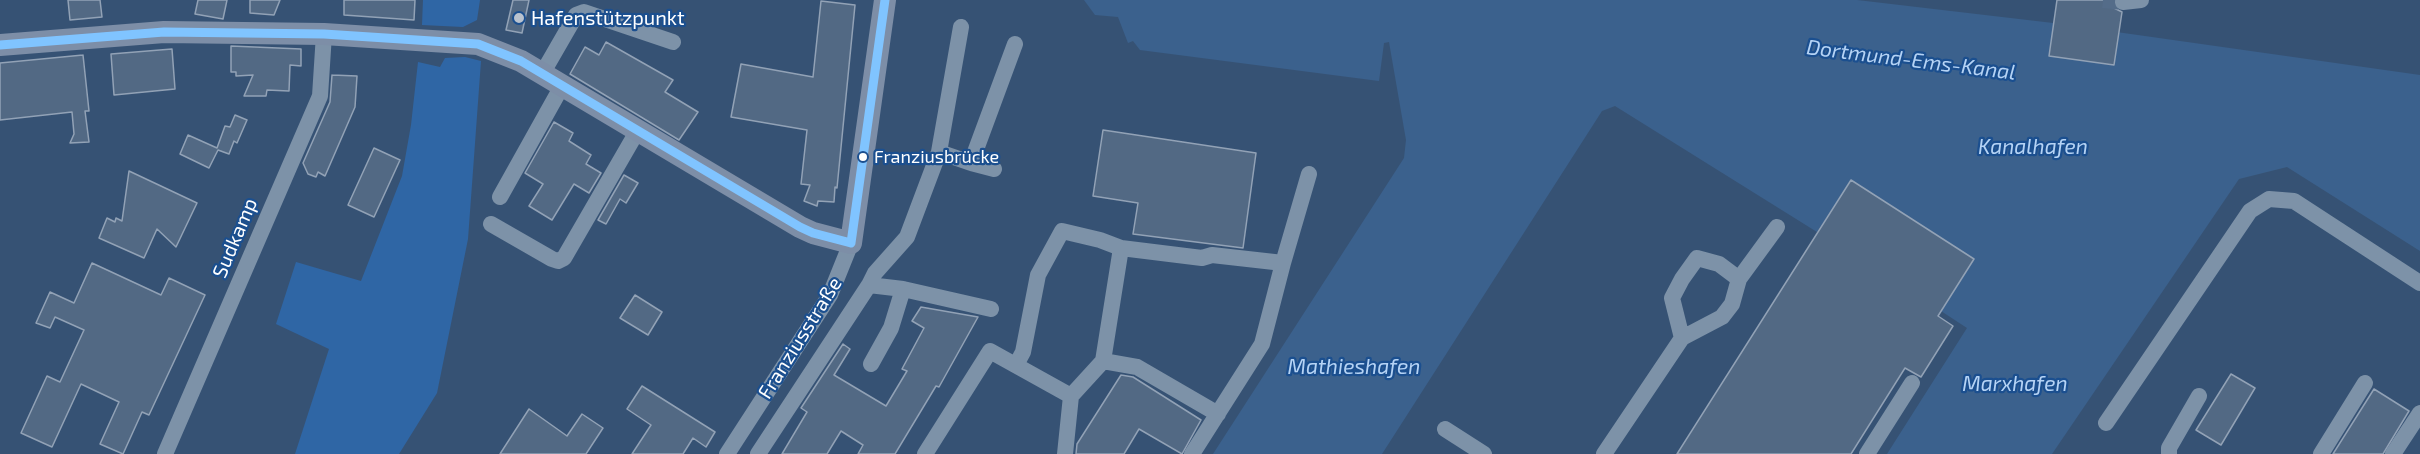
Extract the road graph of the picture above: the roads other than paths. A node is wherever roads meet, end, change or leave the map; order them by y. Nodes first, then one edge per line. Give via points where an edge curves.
1 (885, 0) edge
2 (2141, 0) edge
3 (2123, 2) dead end
4 (961, 27) dead end
5 (324, 34) junction
6 (673, 42) dead end
7 (1015, 44) dead end
8 (0, 45) edge
9 (542, 74) junction
10 (562, 86) junction
11 (638, 130) junction
12 (939, 153) junction
13 (971, 163) junction
14 (994, 169) dead end
15 (1309, 174) dead end
16 (500, 197) dead end
17 (491, 224) dead end
18 (1777, 227) dead end
19 (851, 243) junction
20 (1121, 248) junction
21 (1282, 263) junction
22 (1739, 279) junction
23 (2420, 283) edge
24 (868, 285) junction
25 (903, 289) junction
26 (991, 309) dead end
27 (1682, 338) junction
28 (1103, 360) junction
29 (871, 364) dead end
30 (1016, 365) junction
31 (1912, 383) dead end
32 (2365, 383) dead end
33 (1071, 396) junction
34 (2199, 396) dead end
35 (2420, 413) edge
36 (1218, 414) junction
37 (2106, 423) dead end
38 (1445, 429) dead end
39 (165, 454) edge
40 (727, 454) edge
41 (758, 454) edge
42 (925, 454) edge
43 (1065, 454) edge
44 (1192, 454) edge
45 (1484, 454) edge
46 (1604, 454) edge
47 (1867, 454) edge
48 (2169, 454) edge
49 (2321, 454) edge
50 (2393, 454) edge

1 - 19 main road, Franziusstraße
2 - 3 street
4 - 12 street
5 - 8 main road via 164,32
5 - 9 main road via 478,44
5 - 39 street, Sudkamp via 320,96
6 - 9 street via 584,12 576,15
7 - 13 street
9 - 10 main road
10 - 11 main road
10 - 16 street
11 - 17 street via 564,258 552,259
11 - 19 main road via 806,230
12 - 13 street
12 - 24 street via 907,237
13 - 14 street
15 - 21 street
18 - 22 street
19 - 40 street, Franziusstraße via 830,295
20 - 21 street
20 - 28 street
20 - 30 street via 1062,231 1038,275 1023,352
21 - 36 street via 1262,344
22 - 27 street via 1732,303 1722,317
22 - 27 street via 1719,264 1697,258 1672,298
23 - 37 street via 2294,201 2269,199 2250,211
24 - 25 street
24 - 41 street
25 - 26 street
25 - 29 street via 891,328
27 - 46 street
28 - 33 street
28 - 36 street via 1137,367
30 - 33 street
30 - 42 street via 990,351
31 - 47 street
32 - 49 street
33 - 43 street
34 - 48 street
35 - 50 street
36 - 44 street
38 - 45 street

